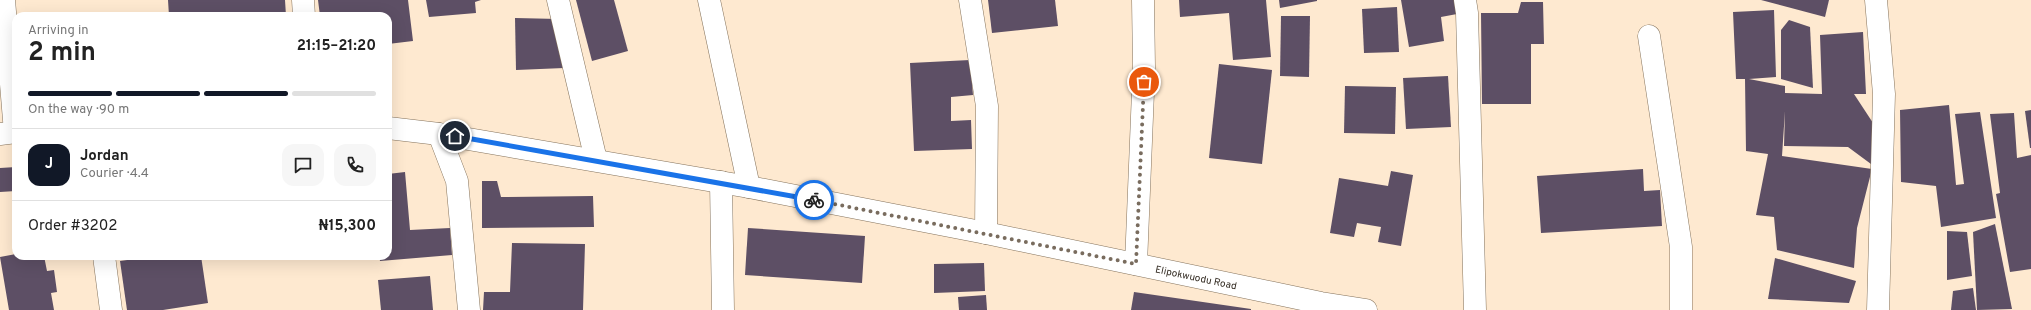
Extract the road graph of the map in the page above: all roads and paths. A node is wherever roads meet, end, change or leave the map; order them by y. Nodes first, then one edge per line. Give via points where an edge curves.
1 (4, 0) edge
2 (303, 0) edge
3 (558, 0) edge
4 (709, 0) edge
5 (970, 0) edge
6 (1143, 0) edge
7 (1465, 0) edge
8 (1876, 0) edge
9 (304, 12) edge
10 (1649, 36) dead end
11 (392, 128) edge
12 (10, 133) edge
13 (439, 134) junction
14 (596, 160) junction
15 (721, 182) junction
16 (749, 187) junction
17 (986, 233) junction
18 (105, 260) edge
19 (1136, 264) junction
20 (1321, 306) edge
21 (111, 310) edge
22 (470, 310) edge
23 (724, 310) edge
24 (1366, 310) edge
25 (1476, 310) edge
26 (1681, 310) edge
27 (1878, 310) edge

1 - 12 street
2 - 9 street
3 - 14 street
4 - 16 street
5 - 17 street via 988,106
6 - 19 street via 1144,67
7 - 25 street
8 - 27 street via 1884,94
10 - 26 street via 1681,247
11 - 13 street, Elipokwuodu Road
13 - 14 street, Elipokwuodu Road
13 - 22 street via 457,181
14 - 15 street, Elipokwuodu Road
15 - 16 street, Elipokwuodu Road
15 - 23 street
16 - 17 street, Elipokwuodu Road
17 - 19 street, Elipokwuodu Road
18 - 21 street
19 - 20 street, Elipokwuodu Road
20 - 24 street, Elipokwuodu Road

